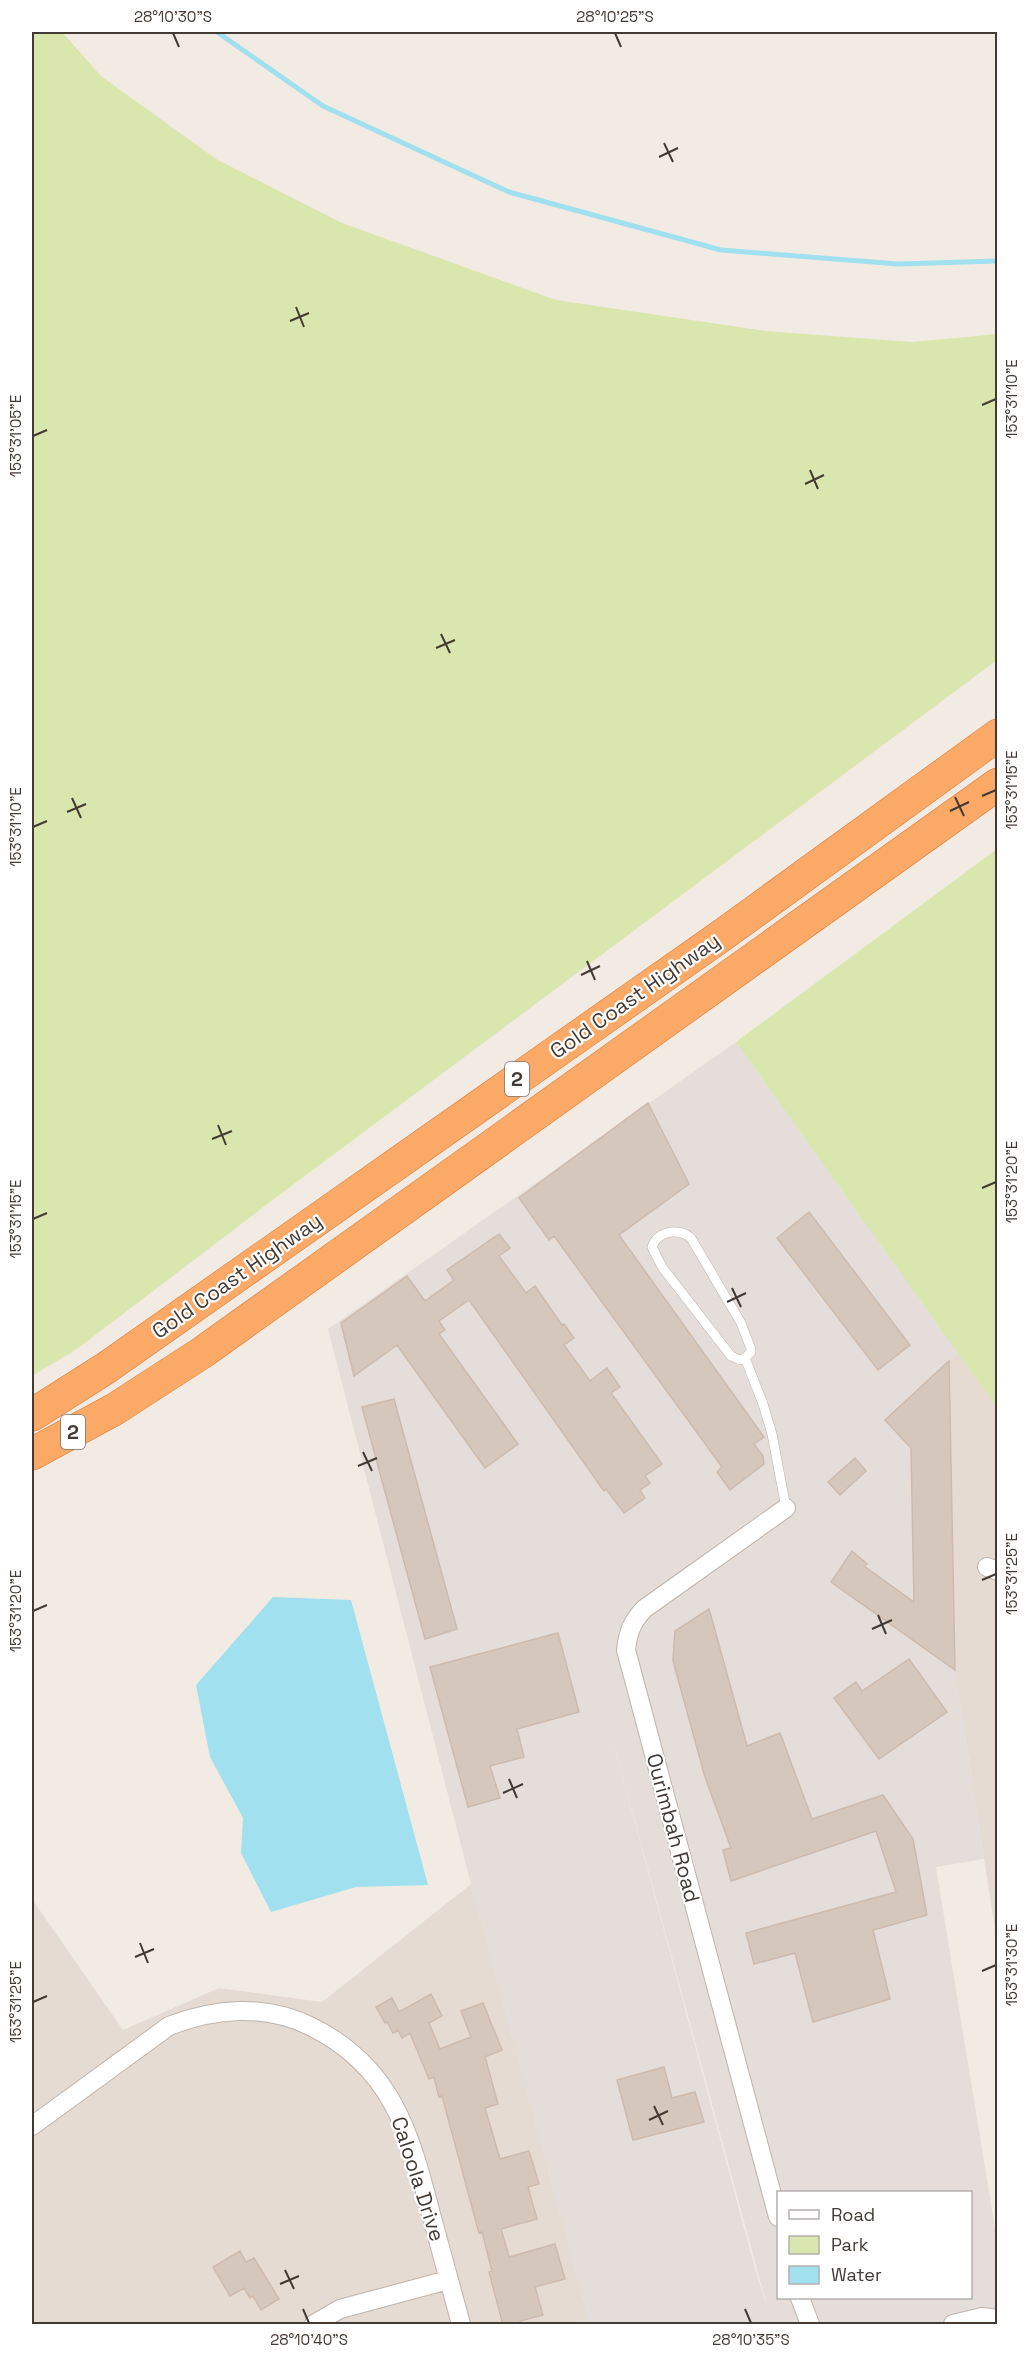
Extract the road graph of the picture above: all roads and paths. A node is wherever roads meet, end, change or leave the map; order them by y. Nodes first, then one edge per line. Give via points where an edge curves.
1 (998, 735) edge
2 (998, 784) edge
3 (745, 1358) junction
4 (32, 1415) edge
5 (32, 1454) edge
6 (786, 1508) joint
7 (32, 2126) edge
8 (777, 2213) edge
9 (448, 2280) junction
10 (800, 2299) edge
11 (998, 2319) edge
12 (314, 2325) edge
13 (460, 2325) edge
14 (810, 2325) edge
15 (953, 2325) edge

1 - 4 highway, Gold Coast Highway / 2 via 702,950 106,1368
2 - 5 highway, Gold Coast Highway / 2 via 203,1352 115,1409
3 - 3 lane via 751,1352 747,1337 691,1238 675,1231 658,1237 652,1247 662,1267 731,1356
3 - 6 lane via 772,1434
6 - 8 street, Ourimbah Road via 644,1609 628,1633 626,1650
7 - 9 street, Caloola Drive via 169,2026 234,2011 274,2012 300,2021 359,2058 391,2099 420,2171
9 - 12 street via 340,2309
9 - 13 street, Caloola Drive
10 - 14 street
11 - 15 street via 982,2317

